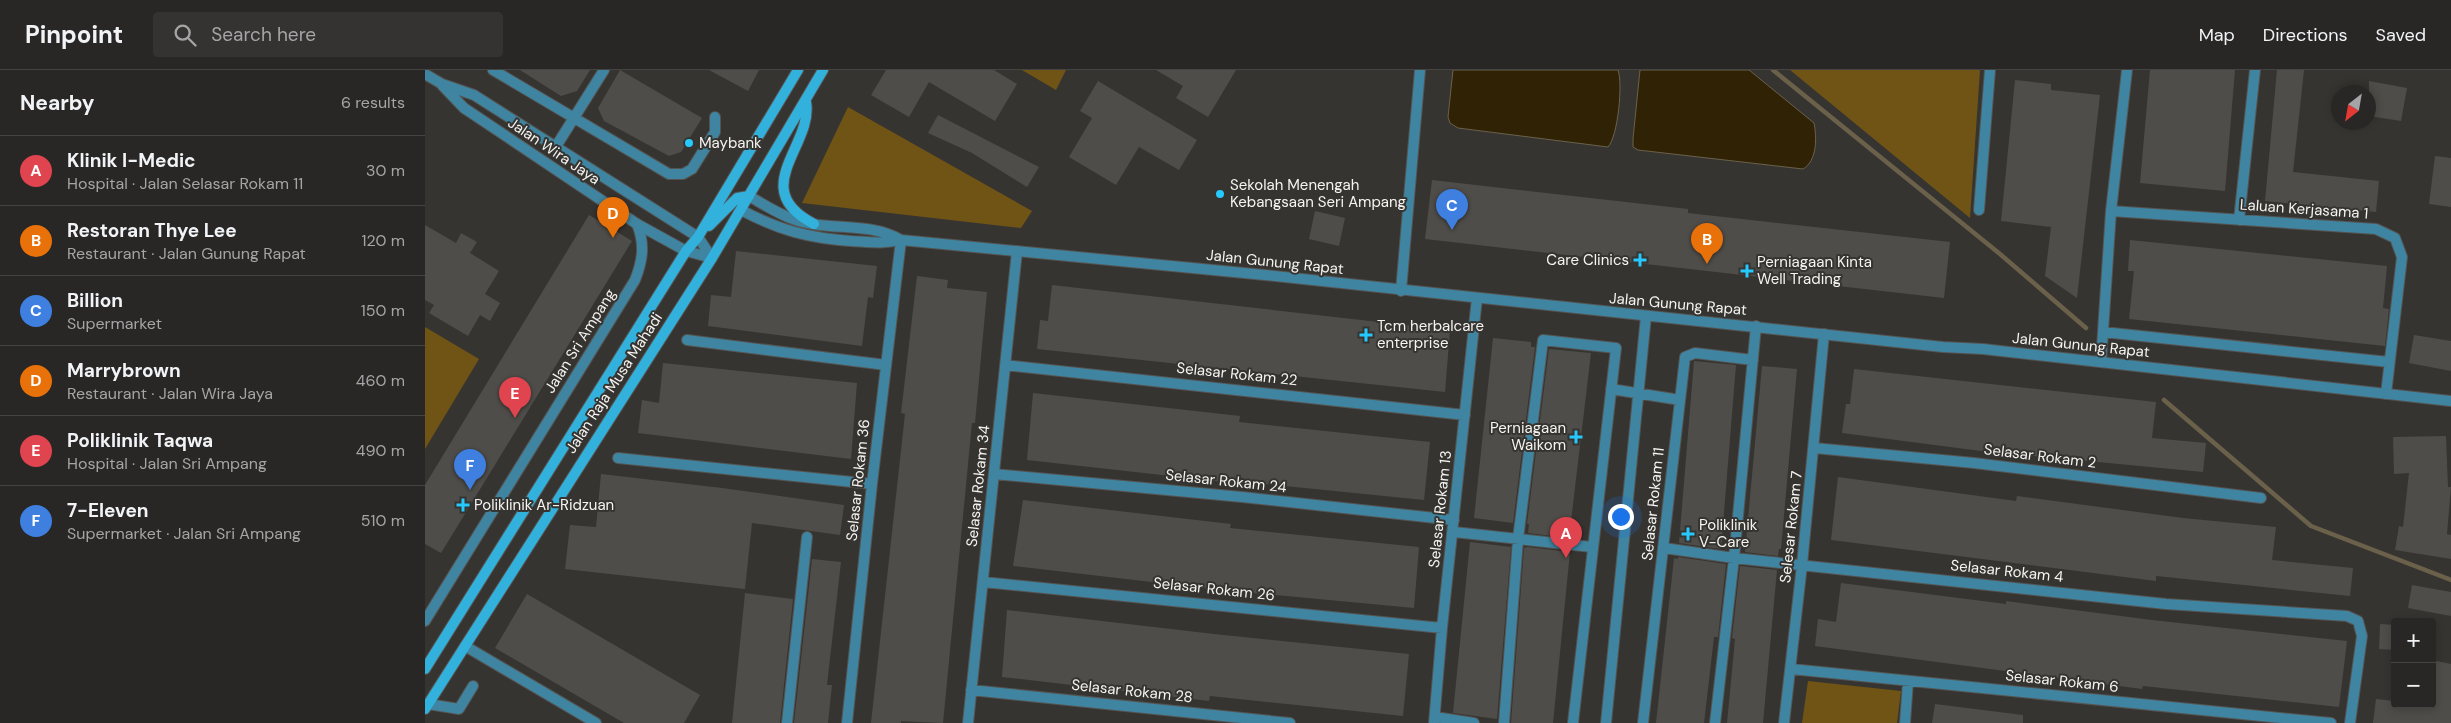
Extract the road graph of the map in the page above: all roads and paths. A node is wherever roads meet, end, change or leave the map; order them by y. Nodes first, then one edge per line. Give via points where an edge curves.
1 (493, 70) edge
2 (603, 70) edge
3 (799, 70) edge
4 (823, 70) edge
5 (1420, 70) edge
6 (1990, 70) edge
7 (2127, 70) edge
8 (2255, 70) edge
9 (425, 74) edge
10 (442, 84) junction
11 (806, 102) junction
12 (715, 117) dead end
13 (574, 119) junction
14 (555, 148) junction
15 (737, 172) junction
16 (749, 196) junction
17 (737, 198) junction
18 (741, 210) junction
19 (1979, 210) dead end
20 (2111, 211) junction
21 (2239, 220) junction
22 (637, 224) junction
23 (814, 224) junction
24 (698, 237) junction
25 (901, 240) junction
26 (686, 251) junction
27 (1017, 251) junction
28 (712, 258) junction
29 (1401, 291) junction
30 (1477, 298) junction
31 (1646, 316) junction
32 (1756, 326) junction
33 (2103, 332) junction
34 (1824, 334) junction
35 (687, 340) dead end
36 (1753, 360) junction
37 (2101, 362) junction
38 (2389, 362) junction
39 (886, 365) junction
40 (1005, 365) junction
41 (1611, 389) junction
42 (1639, 393) junction
43 (2386, 394) junction
44 (1680, 400) junction
45 (2451, 401) edge
46 (1465, 415) junction
47 (1814, 448) junction
48 (618, 458) dead end
49 (994, 474) junction
50 (872, 484) junction
51 (2261, 498) dead end
52 (1454, 520) junction
53 (1453, 532) junction
54 (807, 537) dead end
55 (1518, 539) junction
56 (1592, 547) junction
57 (1664, 548) junction
58 (1734, 558) junction
59 (1802, 565) junction
60 (983, 582) junction
61 (425, 621) edge
62 (1442, 628) junction
63 (465, 646) junction
64 (425, 669) edge
65 (1791, 669) junction
66 (1908, 681) junction
67 (473, 686) dead end
68 (971, 690) junction
69 (426, 706) edge
70 (1434, 720) edge
71 (596, 723) edge
72 (787, 723) edge
73 (847, 723) edge
74 (968, 723) edge
75 (1290, 723) edge
76 (1475, 723) edge
77 (1504, 723) edge
78 (1573, 723) edge
79 (1606, 723) edge
80 (1643, 723) edge
81 (1715, 723) edge
82 (1784, 723) edge
83 (1905, 723) edge
84 (2331, 723) edge
85 (2350, 723) edge

1 - 13 street
2 - 13 street
3 - 15 main road, Jalan Raja Musa Mahadi
4 - 11 main road, Jalan Raja Musa Mahadi
5 - 29 street
6 - 19 street
7 - 20 street
8 - 21 street
9 - 10 street, Jalan Wira Jaya
10 - 14 street, Jalan Wira Jaya via 474,95
10 - 22 street, Jalan Wira Jaya via 464,108
11 - 16 main road, Jalan Raja Musa Mahadi
11 - 23 main road via 808,115 783,180 791,208 798,216
12 - 13 street via 715,132 692,169 683,174 669,174
13 - 14 street
14 - 24 street, Jalan Wira Jaya
15 - 17 main road
15 - 24 main road, Jalan Raja Musa Mahadi
16 - 17 main road
16 - 18 main road, Jalan Raja Musa Mahadi
16 - 23 street, Jalan Gunung Rapat via 793,220
17 - 18 main road
17 - 24 main road
18 - 25 street, Jalan Gunung Rapat via 788,232 819,238 885,243
18 - 28 main road, Jalan Raja Musa Mahadi
20 - 21 street, Laluan Kerjasama 1
20 - 33 street
21 - 38 street, Laluan Kerjasama 1 via 2375,229 2395,238 2402,257
22 - 26 street, Jalan Wira Jaya
22 - 61 street, Jalan Sri Ampang via 643,238 643,252 635,280
23 - 25 street, Jalan Gunung Rapat via 887,231
24 - 26 main road, Jalan Raja Musa Mahadi
24 - 28 street
25 - 27 street, Jalan Gunung Rapat
25 - 39 street, Selasar Rokam 36
26 - 28 street, Jalan Wira Jaya
26 - 64 main road, Jalan Raja Musa Mahadi
27 - 29 street, Jalan Gunung Rapat
27 - 40 street, Selasar Rokam 34
28 - 63 main road, Jalan Raja Musa Mahadi
29 - 30 street, Jalan Gunung Rapat
30 - 31 street, Jalan Gunung Rapat
30 - 46 street, Selasar Rokam 13
31 - 32 street, Jalan Gunung Rapat
31 - 42 street, Selasar Rokam 11
32 - 34 street, Jalan Gunung Rapat
32 - 36 street
33 - 37 street
33 - 38 street
34 - 37 street, Jalan Gunung Rapat
34 - 47 street, Selesar Rokam 7
35 - 39 street
36 - 44 street, Selasar Rokam 11 via 1695,353 1685,357
36 - 58 street
37 - 43 street, Jalan Gunung Rapat
38 - 43 street, Laluan Kerjasama 1
39 - 50 street, Selasar Rokam 36
40 - 46 street, Selasar Rokam 22
40 - 49 street, Selasar Rokam 34
41 - 42 street
41 - 55 street via 1616,348 1543,340
41 - 56 street
42 - 44 street
42 - 79 street, Selasar Rokam 11
43 - 45 street, Jalan Gunung Rapat
44 - 57 street, Selasar Rokam 11
46 - 52 street, Selasar Rokam 13
47 - 51 street, Selasar Rokam 2 via 1974,463
47 - 59 street, Selesar Rokam 7
48 - 50 street
49 - 52 street, Selasar Rokam 24
49 - 60 street, Selasar Rokam 34
50 - 73 street, Selasar Rokam 36
52 - 53 street, Selasar Rokam 13
53 - 55 street
53 - 62 street, Selasar Rokam 13
54 - 72 street
55 - 56 street
55 - 77 street
56 - 78 street
57 - 58 street, Selasar Rokam 4
57 - 80 street, Selasar Rokam 11
58 - 59 street, Selasar Rokam 4
58 - 81 street
59 - 65 street, Selesar Rokam 7
59 - 85 street, Selasar Rokam 4 via 2166,604 2347,616 2357,621 2362,636
60 - 62 street, Selasar Rokam 26
60 - 68 street, Selasar Rokam 34
62 - 70 street, Selasar Rokam 13
63 - 69 main road, Jalan Raja Musa Mahadi
63 - 71 street
65 - 66 street, Selasar Rokam 6
65 - 82 street, Selesar Rokam 7
66 - 83 street
66 - 84 street, Selasar Rokam 6
67 - 69 street via 459,709
68 - 74 street, Selasar Rokam 34
68 - 75 street, Selasar Rokam 28
70 - 76 street

